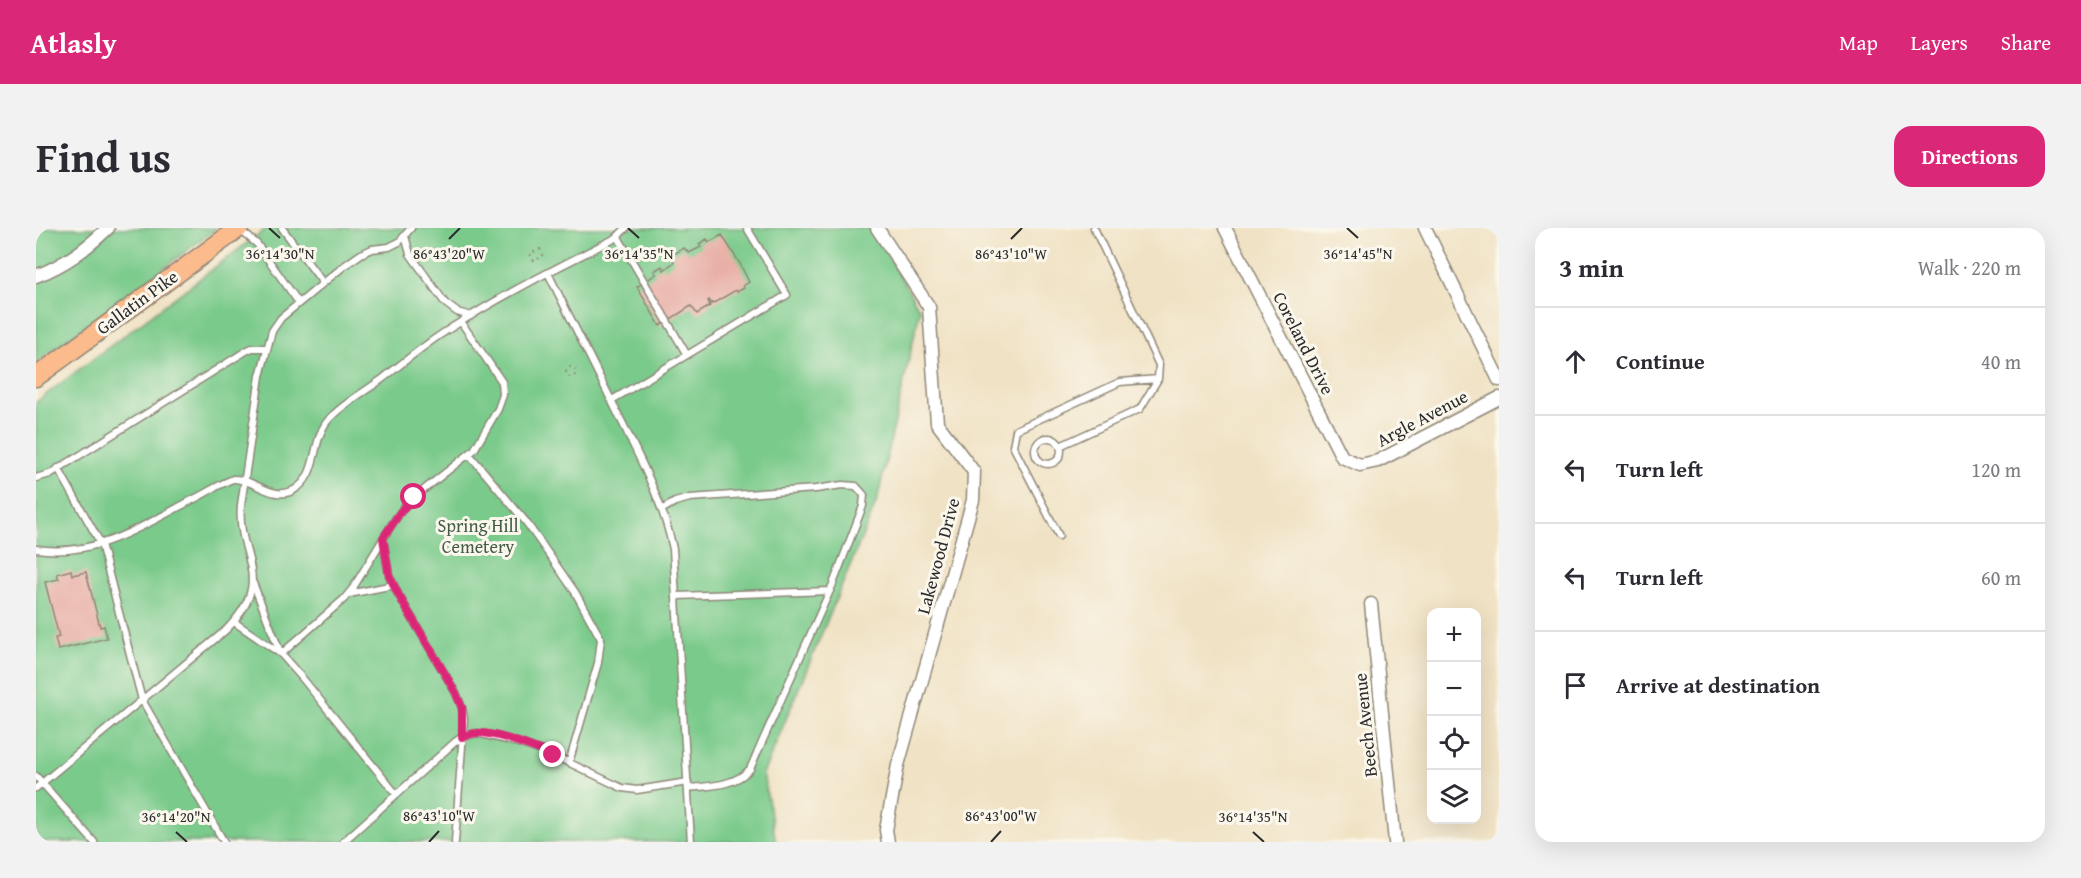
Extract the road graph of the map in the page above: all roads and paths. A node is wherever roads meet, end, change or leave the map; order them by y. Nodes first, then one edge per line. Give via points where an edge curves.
1 (108, 228) edge
2 (239, 228) edge
3 (282, 228) edge
4 (411, 228) edge
5 (626, 228) edge
6 (747, 228) edge
7 (877, 228) edge
8 (1094, 228) edge
9 (1226, 228) edge
10 (1425, 228) edge
11 (405, 236) junction
12 (618, 237) junction
13 (548, 273) junction
14 (36, 276) edge
15 (323, 283) junction
16 (299, 303) junction
17 (471, 316) junction
18 (461, 322) junction
19 (266, 348) junction
20 (687, 355) junction
21 (36, 376) edge
22 (1158, 379) junction
23 (1499, 380) edge
24 (1499, 398) edge
25 (612, 400) junction
26 (1060, 446) junction
27 (470, 454) junction
28 (1035, 456) junction
29 (1023, 465) junction
30 (1360, 465) joint
31 (58, 468) junction
32 (36, 478) edge
33 (245, 480) junction
34 (663, 509) junction
35 (1059, 536) dead end
36 (383, 538) junction
37 (101, 544) junction
38 (36, 549) edge
39 (252, 579) junction
40 (394, 585) junction
41 (830, 591) junction
42 (349, 594) junction
43 (676, 596) junction
44 (1371, 604) dead end
45 (234, 622) junction
46 (281, 654) junction
47 (142, 700) junction
48 (462, 737) junction
49 (569, 763) junction
50 (36, 776) edge
51 (38, 785) edge
52 (688, 785) junction
53 (396, 794) junction
54 (94, 842) edge
55 (224, 842) edge
56 (343, 842) edge
57 (455, 842) edge
58 (692, 842) edge
59 (888, 842) edge
60 (1395, 842) edge

1 - 14 street via 72,259
2 - 16 lane via 257,244
2 - 21 main road, Gallatin Pike
3 - 15 lane
4 - 11 lane
5 - 12 lane
6 - 20 lane via 787,295
7 - 59 street, Lakewood Drive via 929,308 937,423 974,471 972,500 898,765 886,830
8 - 22 lane via 1159,365
9 - 30 street, Coreland Drive via 1342,457
10 - 23 street
11 - 15 lane via 390,247 361,254
11 - 17 lane via 410,254 445,303
12 - 13 lane
12 - 20 lane
13 - 17 lane
13 - 25 lane
15 - 16 lane
16 - 19 lane via 275,326
17 - 18 lane
18 - 27 lane via 503,386 498,409
18 - 33 lane via 330,418 318,438 311,468 302,484 280,494
19 - 31 lane via 246,351
19 - 33 lane
20 - 25 lane
22 - 26 lane via 1140,409
22 - 29 lane via 1120,382 1016,430 1013,446
24 - 30 street, Argle Avenue via 1378,461
25 - 34 lane
26 - 28 lane via 1050,438 1041,440 1035,447
26 - 28 lane via 1059,458 1053,464 1044,464
27 - 36 lane via 407,503
27 - 49 lane via 550,556 601,639 598,663
28 - 29 lane
29 - 35 lane
31 - 32 lane
31 - 37 lane
33 - 37 lane via 229,481
33 - 39 lane via 241,521
34 - 41 lane via 690,498 856,486 865,500
34 - 43 lane via 673,549
36 - 40 lane
36 - 42 lane
37 - 38 lane via 71,551
37 - 47 lane
39 - 45 lane via 245,607
39 - 46 lane
40 - 42 lane
40 - 48 lane via 456,693 462,708
41 - 43 lane
41 - 52 lane via 750,769 735,781
42 - 46 lane
43 - 52 lane
44 - 60 street, Beech Avenue
45 - 46 lane
45 - 47 lane
46 - 53 lane
47 - 51 lane
47 - 55 lane
48 - 49 lane via 492,735
48 - 53 lane
48 - 57 lane
49 - 52 lane via 622,789
50 - 51 lane
51 - 54 lane
52 - 58 lane
53 - 56 lane

